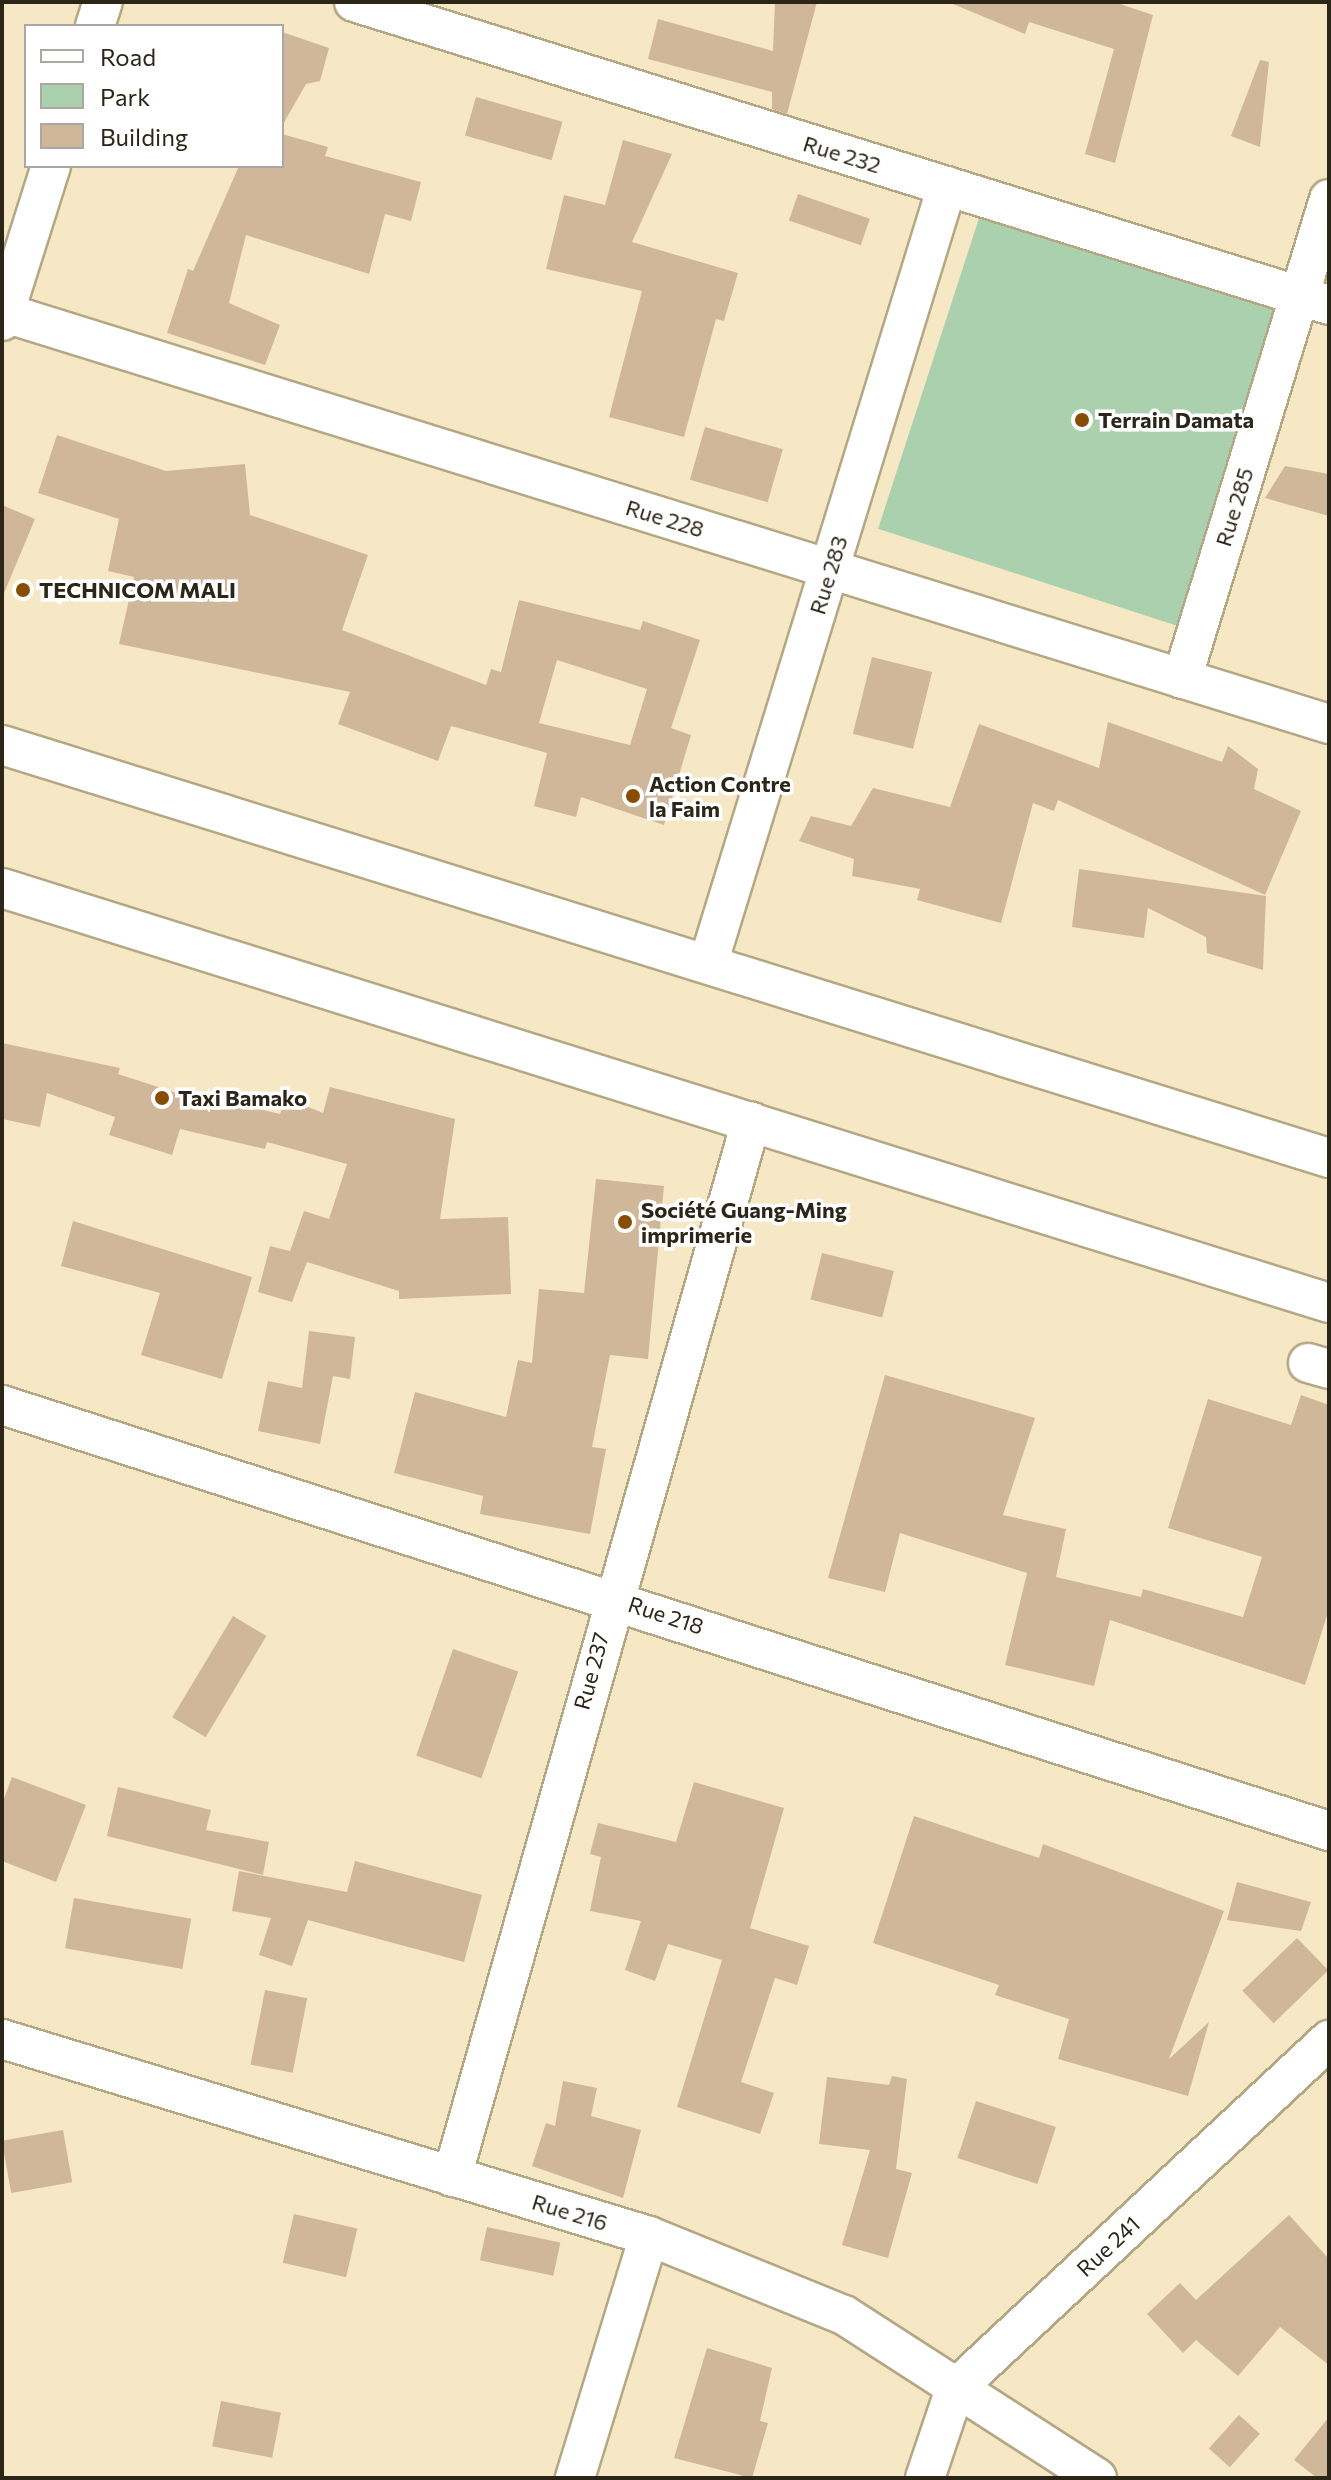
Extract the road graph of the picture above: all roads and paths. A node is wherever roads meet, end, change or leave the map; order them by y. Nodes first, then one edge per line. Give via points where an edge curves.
1 (103, 2) edge
2 (354, 2) edge
3 (96, 24) edge
4 (50, 168) edge
5 (947, 186) junction
6 (1329, 199) edge
7 (1314, 300) edge
8 (3, 315) edge
9 (829, 569) junction
10 (1182, 679) junction
11 (1329, 724) edge
12 (2, 745) edge
13 (2, 888) edge
14 (708, 964) junction
15 (751, 1122) junction
16 (1329, 1158) edge
17 (1329, 1303) edge
18 (2, 1405) edge
19 (612, 1598) junction
20 (1329, 1831) edge
21 (2, 2039) edge
22 (1329, 2040) edge
23 (452, 2177) junction
24 (649, 2236) junction
25 (955, 2389) junction
26 (575, 2478) edge
27 (925, 2478) edge
28 (1097, 2478) edge

1 - 3 street
2 - 5 street, Rue 232
4 - 8 street
5 - 7 street, Rue 232
5 - 9 street, Rue 283
6 - 7 street, Rue 285
7 - 10 street, Rue 285
8 - 9 street, Rue 228
9 - 10 street, Rue 228
9 - 14 street, Rue 283
10 - 11 street, Rue 228
12 - 14 street
13 - 15 street
14 - 16 street
15 - 17 street
15 - 19 street, Rue 237
18 - 19 street, Rue 218
19 - 20 street, Rue 218
19 - 23 street, Rue 237
21 - 23 street, Rue 216
22 - 25 street, Rue 241
23 - 24 street, Rue 216
24 - 25 street, Rue 216 via 844,2315
24 - 26 street
25 - 27 street, Rue 241
25 - 28 street, Rue 216

